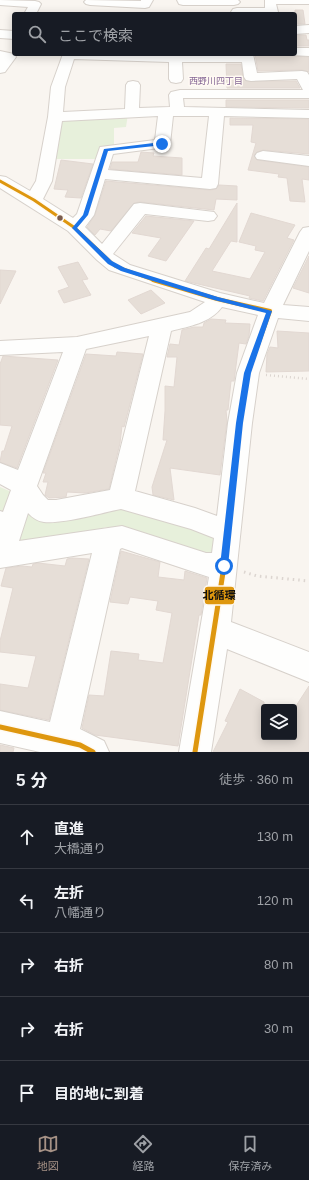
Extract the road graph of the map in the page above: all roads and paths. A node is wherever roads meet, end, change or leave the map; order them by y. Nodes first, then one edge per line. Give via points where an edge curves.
1 (147, 0) edge
2 (183, 0) edge
3 (270, 0) edge
4 (0, 1) edge
5 (91, 1) edge
6 (306, 4) edge
7 (236, 7) edge
8 (31, 12) edge
9 (85, 12) edge
10 (309, 29) edge
11 (297, 30) edge
12 (0, 34) edge
13 (12, 35) edge
14 (297, 52) edge
15 (309, 52) edge
16 (0, 54) edge
17 (68, 56) edge
18 (83, 56) edge
19 (175, 56) edge
20 (247, 56) edge
21 (0, 68) edge
22 (305, 75) edge
23 (176, 79) dead end
24 (133, 85) dead end
25 (309, 89) edge
26 (309, 94) edge
27 (217, 111) junction
28 (172, 112) junction
29 (132, 113) junction
30 (309, 114) edge
31 (55, 117) junction
32 (263, 156) dead end
33 (309, 161) edge
34 (99, 174) junction
35 (0, 181) edge
36 (34, 200) junction
37 (208, 216) dead end
38 (75, 228) junction
39 (309, 232) edge
40 (305, 251) edge
41 (102, 254) junction
42 (216, 299) junction
43 (270, 311) junction
44 (309, 314) edge
45 (162, 326) junction
46 (77, 344) junction
47 (0, 348) edge
48 (248, 373) junction
49 (309, 379) edge
50 (0, 473) edge
51 (25, 487) junction
52 (121, 498) junction
53 (228, 532) junction
54 (109, 539) junction
55 (2, 542) edge
56 (224, 566) junction
57 (309, 581) edge
58 (216, 630) junction
59 (309, 667) edge
60 (0, 727) edge
61 (61, 741) junction
62 (93, 752) edge
63 (195, 752) edge

1 - 5 street via 145,5
2 - 7 street
3 - 6 street
3 - 7 street via 272,12
4 - 8 street via 35,4
5 - 9 street
10 - 11 street
12 - 13 street
14 - 15 street
16 - 21 street via 9,56
17 - 31 street via 58,87
18 - 19 street via 131,63
19 - 20 street
19 - 23 street
20 - 22 street via 253,78
22 - 25 street
24 - 29 street
26 - 28 street via 180,94 176,95
27 - 28 street
27 - 30 street
27 - 34 street via 210,184
28 - 29 street
28 - 34 street via 162,144 106,150
29 - 31 street
31 - 36 street via 44,181
32 - 33 street
34 - 38 street via 85,215
35 - 36 street
36 - 38 street
37 - 41 street via 140,208 110,248
38 - 41 street
39 - 40 street
40 - 43 street
41 - 42 street via 123,270
42 - 43 street
42 - 45 street via 210,309 197,317
43 - 44 street
43 - 48 street
45 - 46 street
45 - 52 street
46 - 47 street
46 - 51 street
48 - 49 path
48 - 53 street
50 - 51 street via 17,480
51 - 52 street via 34,503 43,511 56,511
51 - 55 street
52 - 53 street via 195,519
53 - 56 street
54 - 55 street
54 - 56 street via 122,537 206,565
54 - 61 street
56 - 57 path via 257,576
56 - 58 street
58 - 59 street
58 - 63 street
60 - 61 street
61 - 62 street

